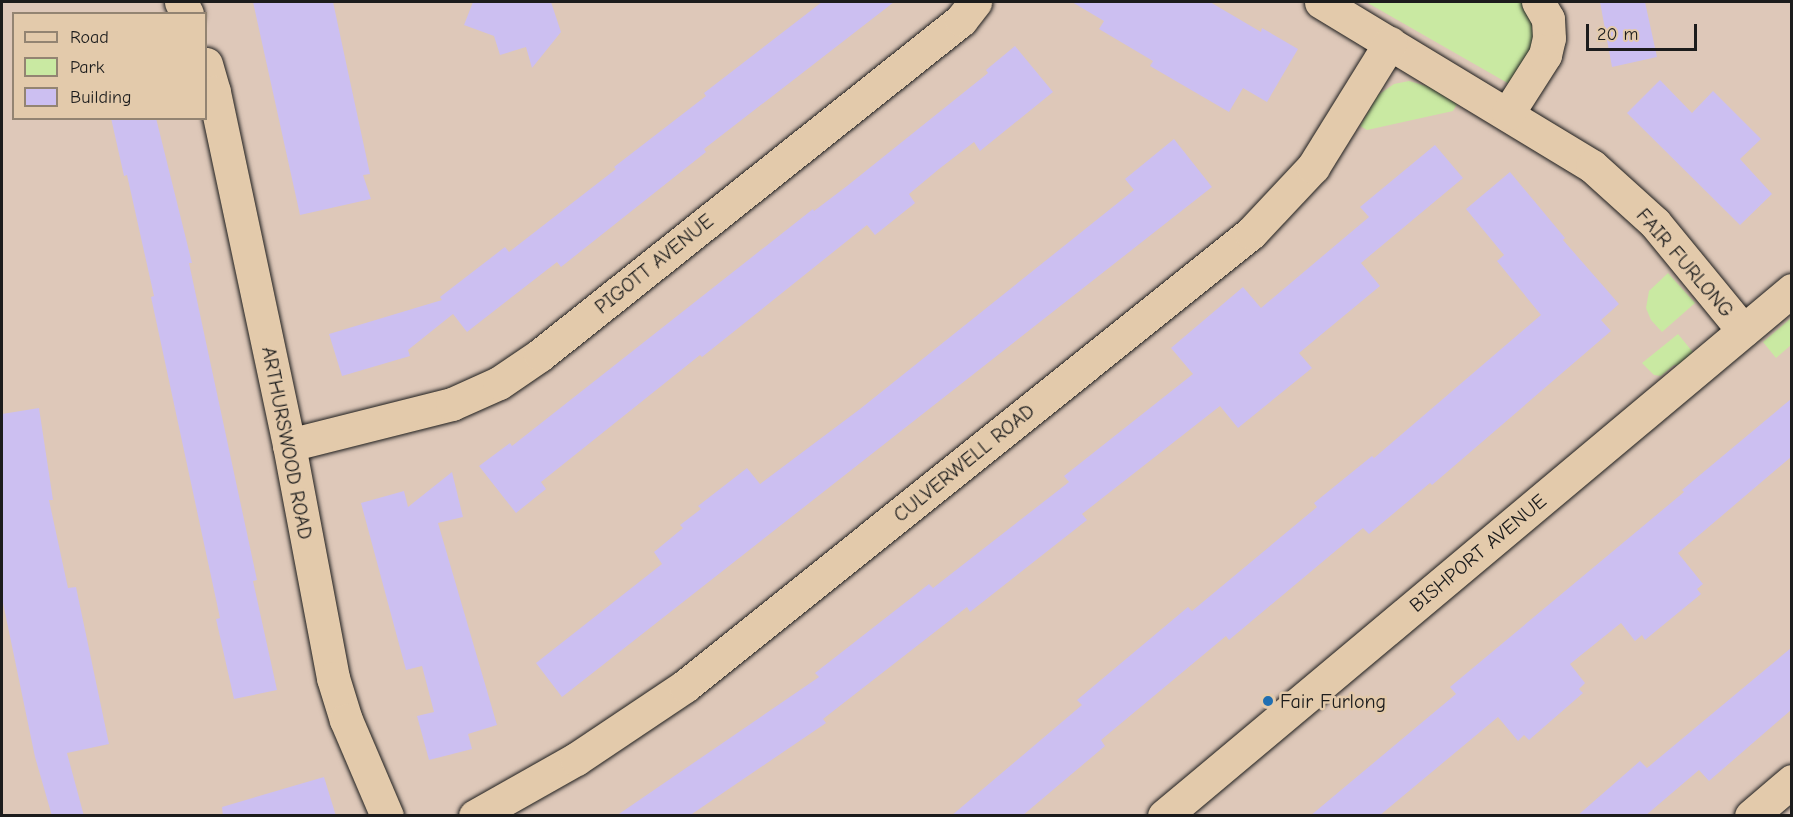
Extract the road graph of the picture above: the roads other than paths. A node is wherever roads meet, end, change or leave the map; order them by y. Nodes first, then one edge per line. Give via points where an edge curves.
1 (975, 2) edge
2 (1322, 2) edge
3 (1538, 2) edge
4 (1390, 44) junction
5 (207, 68) edge
6 (1508, 113) junction
7 (1791, 290) edge
8 (1743, 330) junction
9 (289, 445) junction
10 (1791, 782) edge
11 (387, 816) edge
12 (475, 816) edge
13 (1164, 816) edge
14 (1751, 816) edge

1 - 9 street, PIGOTT AVENUE via 961,20 540,355 499,382 452,404
2 - 4 street, FAIR FURLONG
3 - 6 street via 1548,19 1545,54
4 - 6 street, FAIR FURLONG
4 - 12 street, CULVERWELL ROAD via 1313,167 1251,233 685,686 576,759
5 - 9 street, ARTHURSWOOD ROAD
6 - 8 street, FAIR FURLONG via 1592,166 1655,223
7 - 8 street, BISHPORT AVENUE
8 - 13 street, BISHPORT AVENUE
9 - 11 street, ARTHURSWOOD ROAD via 333,678 346,720
10 - 14 street

